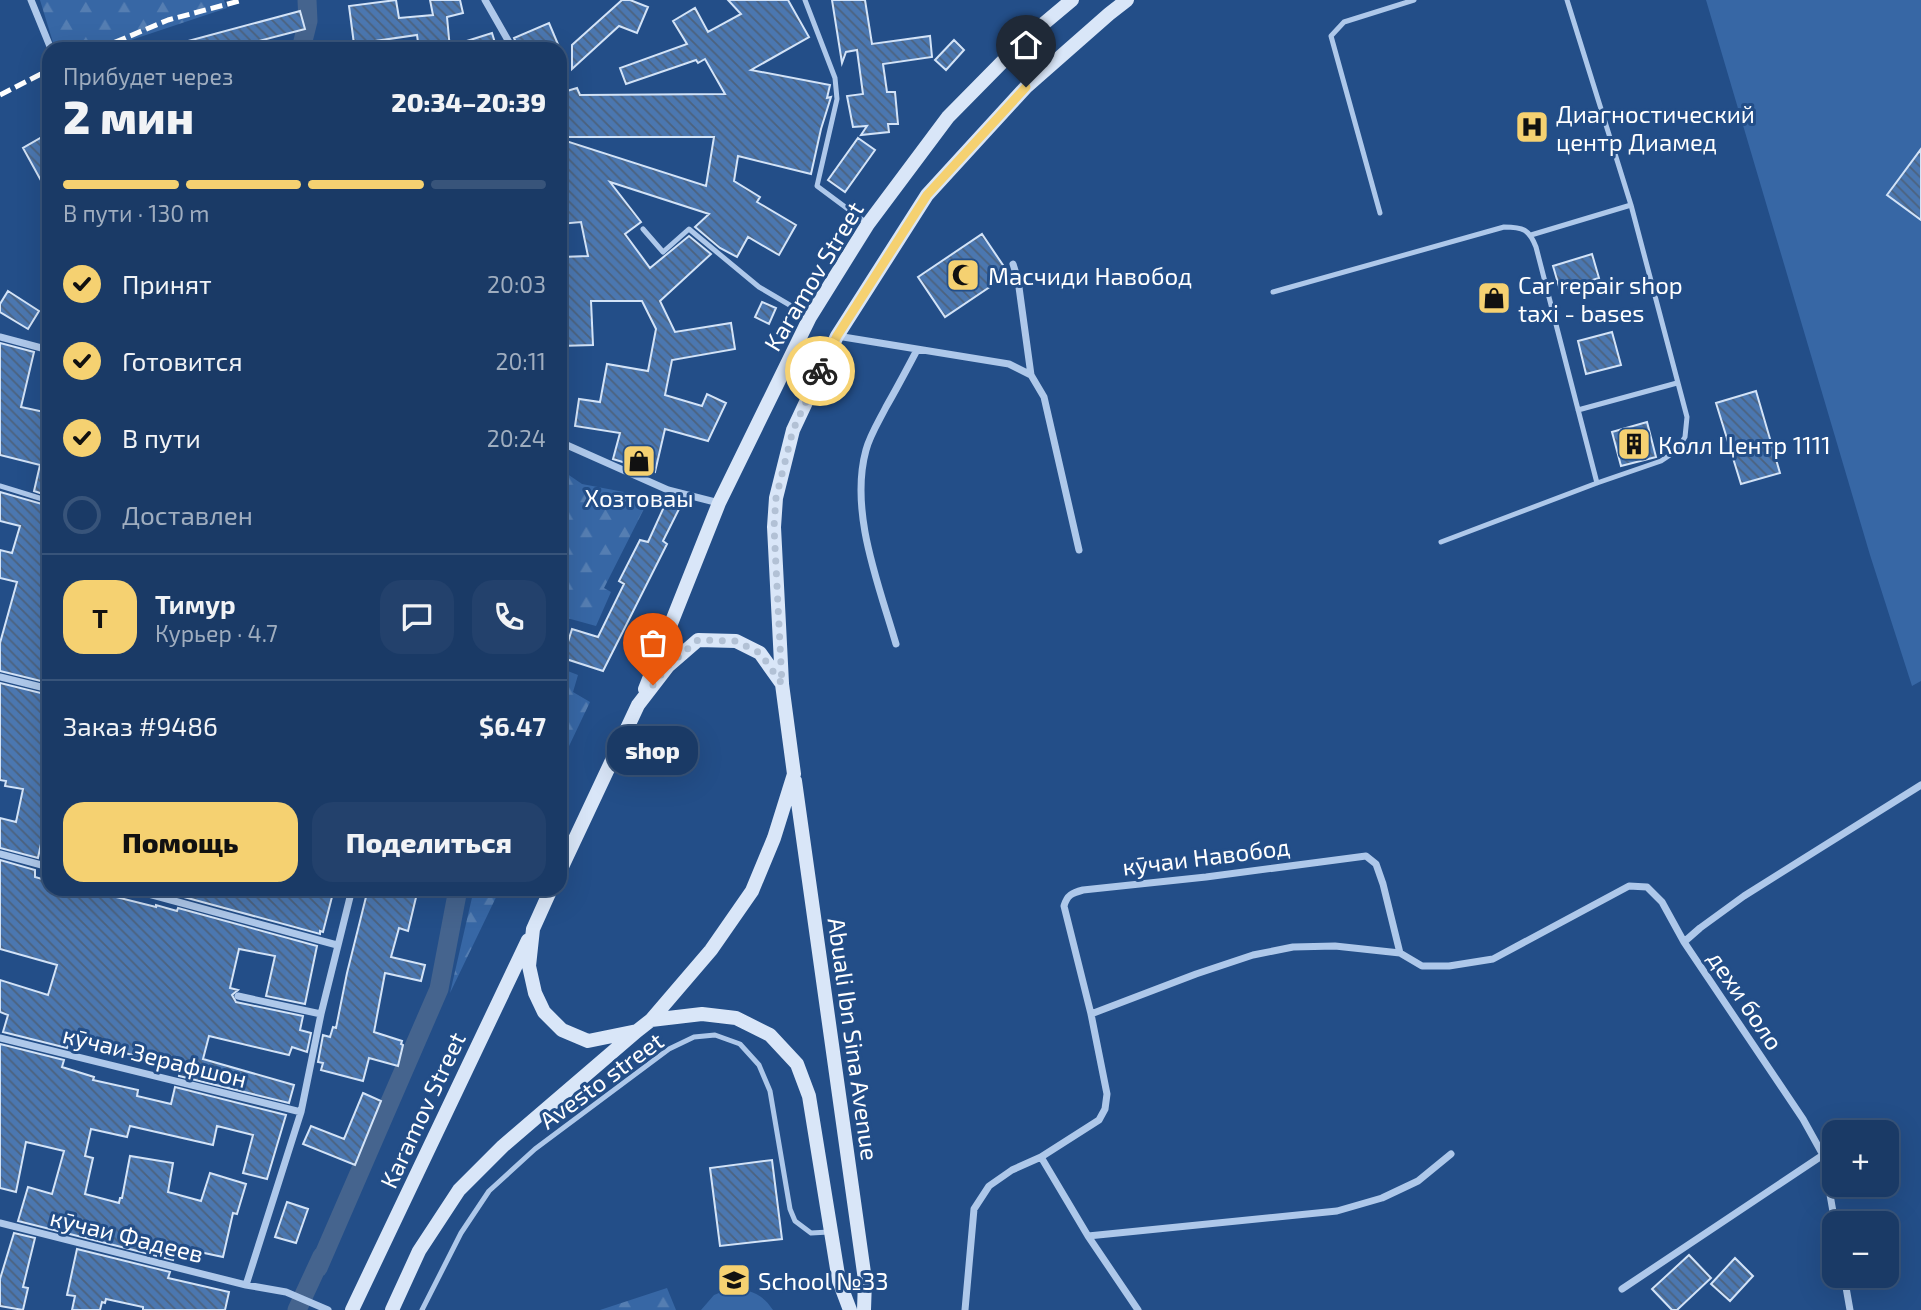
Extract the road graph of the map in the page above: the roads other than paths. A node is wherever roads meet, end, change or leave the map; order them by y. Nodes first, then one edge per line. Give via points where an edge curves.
1 (31, 0) edge
2 (485, 0) edge
3 (805, 0) edge
4 (1072, 0) edge
5 (1127, 0) edge
6 (1414, 0) edge
7 (1567, 0) edge
8 (48, 42) edge
9 (509, 42) edge
10 (1631, 205) junction
11 (1380, 213) dead end
12 (868, 224) junction
13 (643, 229) dead end
14 (1531, 235) junction
15 (1013, 264) dead end
16 (1273, 292) dead end
17 (810, 317) junction
18 (837, 336) junction
19 (0, 337) edge
20 (42, 348) edge
21 (917, 350) junction
22 (1031, 375) junction
23 (1677, 383) junction
24 (1578, 410) junction
25 (567, 445) edge
26 (1597, 483) junction
27 (0, 486) edge
28 (42, 498) edge
29 (719, 503) junction
30 (1441, 542) dead end
31 (1079, 550) dead end
32 (896, 644) dead end
33 (0, 677) edge
34 (782, 684) junction
35 (42, 687) edge
36 (638, 705) junction
37 (794, 774) junction
38 (1921, 785) edge
39 (0, 854) edge
40 (567, 856) edge
41 (42, 865) edge
42 (156, 896) edge
43 (350, 896) edge
44 (548, 896) edge
45 (533, 929) junction
46 (1684, 942) junction
47 (337, 945) junction
48 (1400, 953) junction
49 (238, 996) dead end
50 (321, 1014) junction
51 (1091, 1014) junction
52 (652, 1020) junction
53 (637, 1031) junction
54 (0, 1038) edge
55 (301, 1112) junction
56 (1822, 1153) edge
57 (1451, 1154) dead end
58 (1822, 1156) edge
59 (1041, 1157) junction
60 (0, 1223) edge
61 (830, 1232) junction
62 (1088, 1236) junction
63 (246, 1285) junction
64 (1846, 1288) edge
65 (1622, 1289) dead end
66 (328, 1310) edge
67 (352, 1310) edge
68 (392, 1310) edge
69 (422, 1310) edge
70 (850, 1310) edge
71 (864, 1310) edge
72 (965, 1310) edge
73 (1138, 1310) edge
74 (1850, 1310) edge

1 - 8 street
2 - 9 street
3 - 12 lane via 835,78 837,99 817,186
4 - 12 main road, Karamov Street via 1023,41 948,117
5 - 18 main road via 1026,87 927,195
6 - 11 lane via 1344,22 1331,36
7 - 10 lane
10 - 14 lane
10 - 23 lane
12 - 17 main road, Karamov Street
13 - 17 lane via 663,252 689,229 759,287
14 - 16 lane via 1520,227 1504,228
14 - 24 lane
15 - 22 street
17 - 29 main road, Karamov Street
18 - 21 street
18 - 34 main road via 793,430 776,498
19 - 20 street
21 - 22 street via 1009,364
21 - 32 street via 875,428 861,479 863,529
22 - 31 street via 1044,397
23 - 24 lane
23 - 26 lane via 1687,417 1685,436 1676,451 1661,461
24 - 26 lane
25 - 29 street via 668,489
26 - 30 lane
27 - 28 lane
29 - 36 main road, Karamov Street
33 - 35 street
34 - 36 main road via 760,653 736,641 698,640 668,666
34 - 37 main road, Abuali Ibn Sina Avenue
36 - 40 main road
37 - 52 main road via 752,891 711,950
37 - 71 main road, Abuali Ibn Sina Avenue via 865,1280
38 - 46 street, дехи боло via 1744,896
39 - 41 street
42 - 47 street
43 - 47 street
44 - 45 main road, Karamov Street
45 - 53 main road via 529,966 535,993 544,1012 562,1030 588,1041
45 - 67 main road, Karamov Street
46 - 48 street via 1662,902 1647,887 1629,886 1493,959 1422,966
46 - 56 street, дехи боло
47 - 50 street
48 - 51 street via 1293,947 1253,955
48 - 51 street, кӯчаи Навобод via 1376,864 1366,856 1083,890 1073,892 1064,906
49 - 50 street
50 - 55 street
51 - 59 street, кӯчаи Навобод via 1107,1094 1105,1109 1099,1120
52 - 53 main road
52 - 61 main road, Abuali Ibn Sina Avenue via 702,1014 736,1018 770,1035 797,1064 809,1096
53 - 68 main road via 503,1146 459,1190 419,1251
54 - 55 street, кӯчаи Зерафшон
55 - 63 street
57 - 62 street via 1418,1181 1337,1211
58 - 65 street
59 - 62 street
59 - 72 street via 989,1186 974,1209
60 - 63 street, кӯчаи Фадеев
61 - 69 lane, Avesto street via 811,1233 795,1221 770,1091 759,1065 740,1044 715,1035 694,1037 669,1049 546,1141 489,1191 461,1233
61 - 70 main road, Abuali Ibn Sina Avenue
62 - 73 street
63 - 66 street, кӯчаи Фадеев via 286,1292
64 - 74 street

